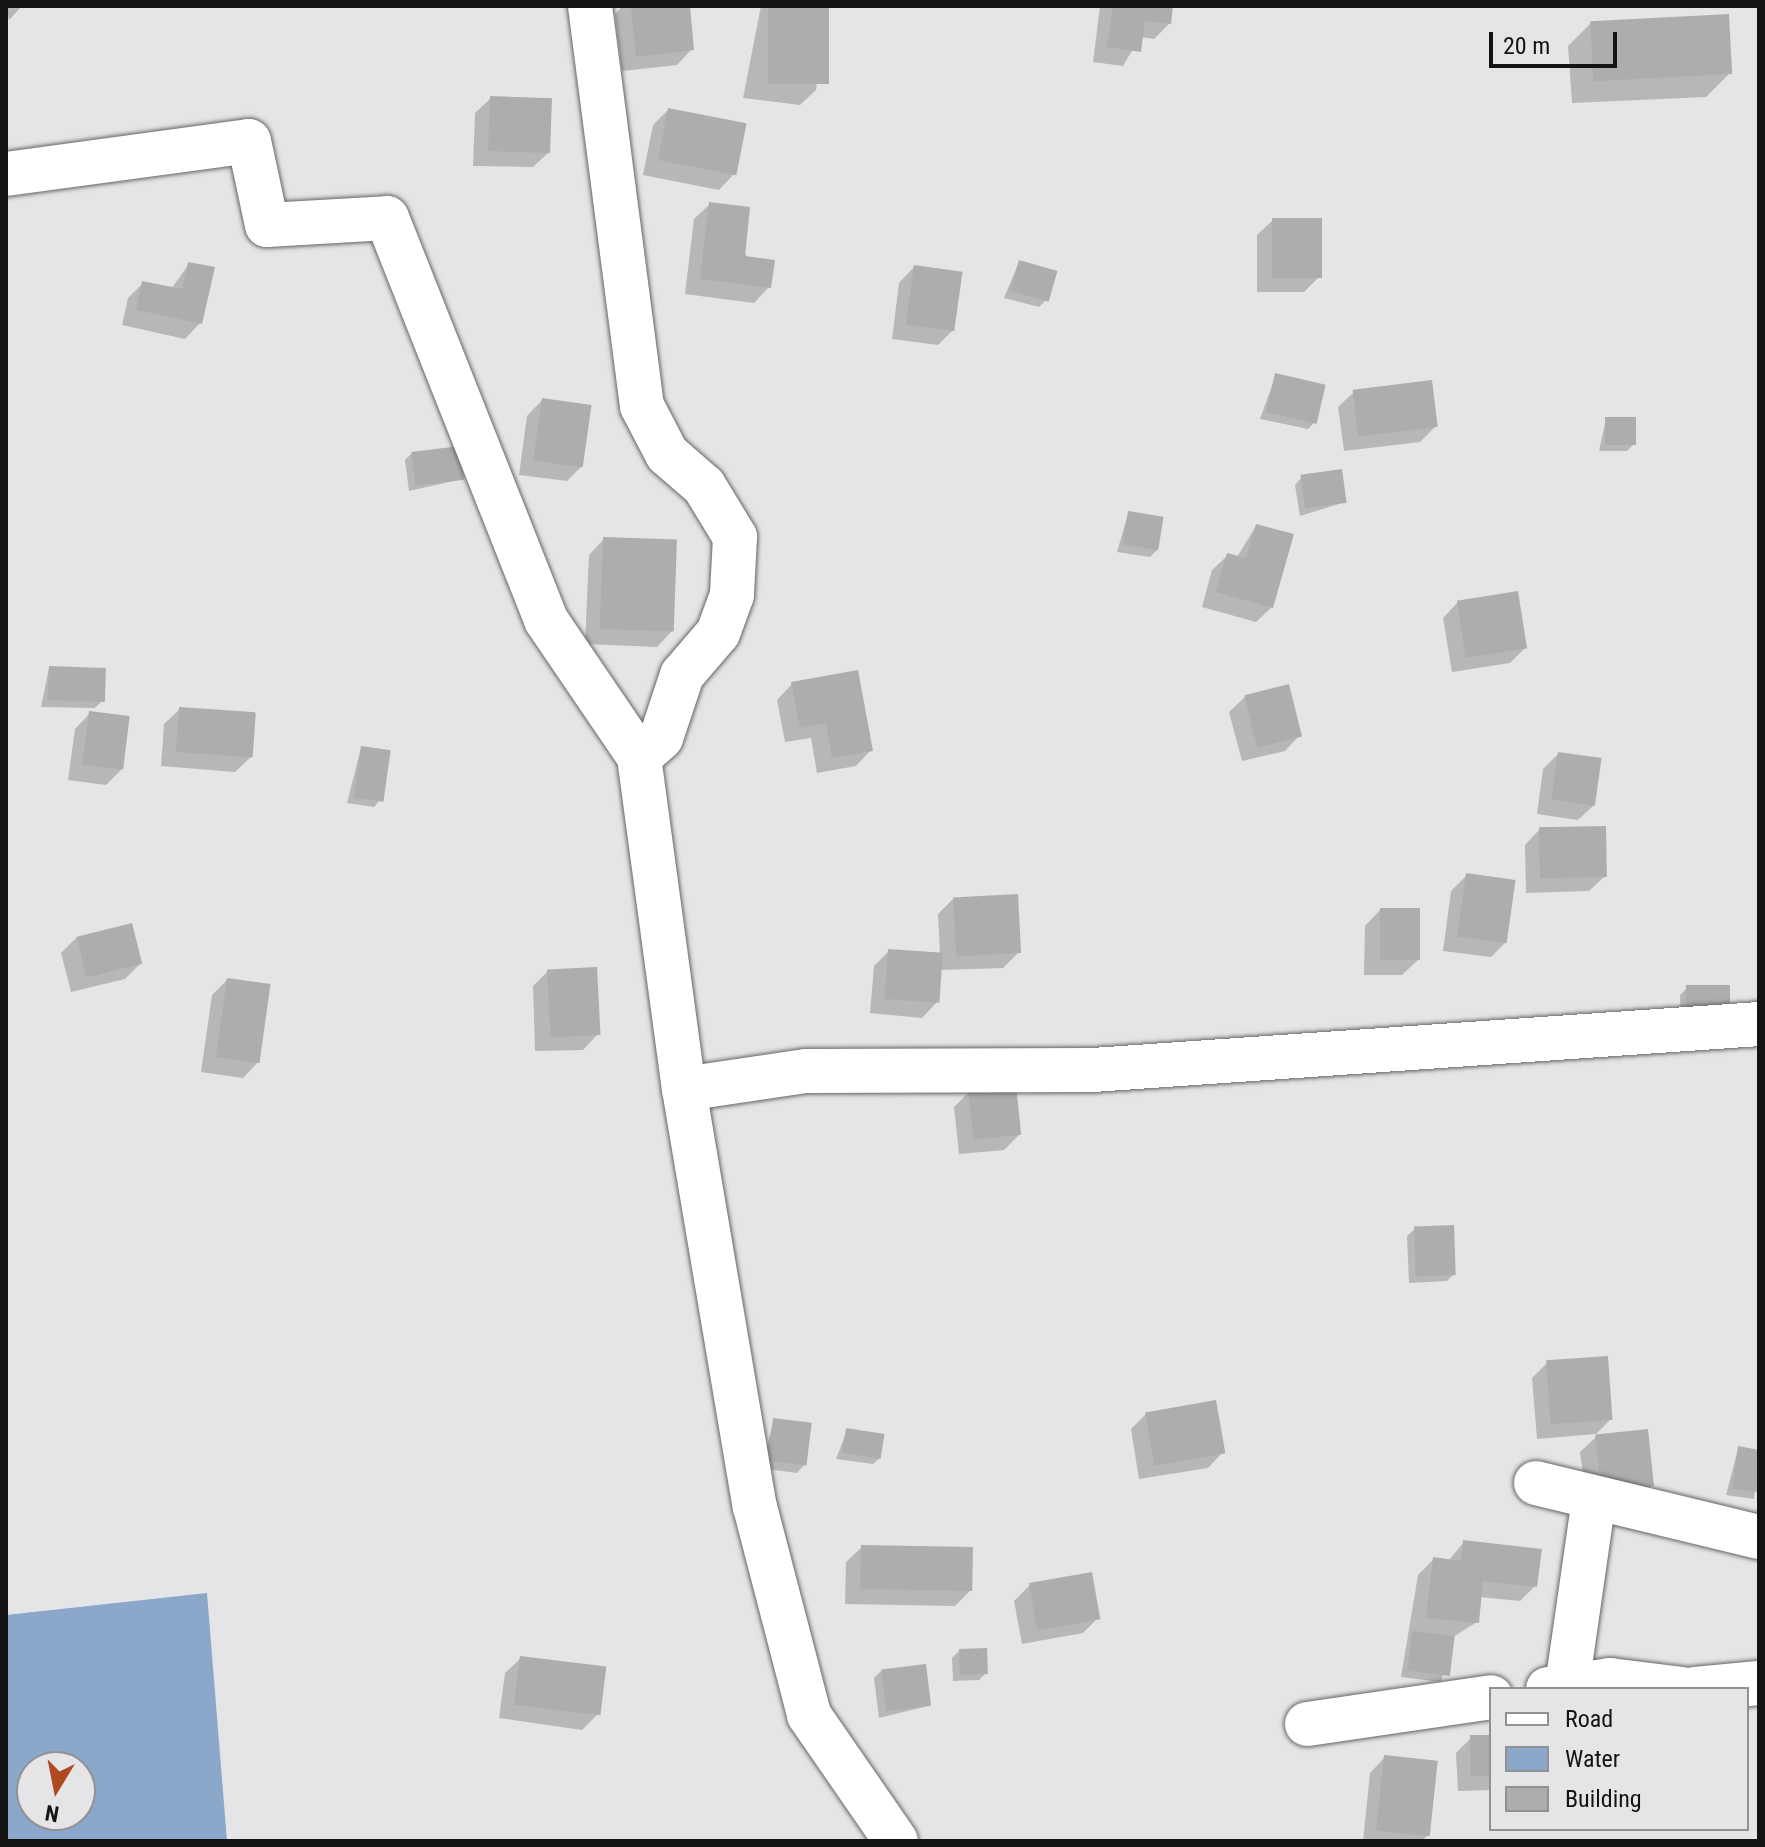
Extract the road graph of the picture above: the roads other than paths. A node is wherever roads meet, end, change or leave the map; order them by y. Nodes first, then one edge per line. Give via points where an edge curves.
1 (590, 6) edge
2 (6, 174) edge
3 (639, 757) junction
4 (1759, 1024) edge
5 (684, 1089) junction
6 (1536, 1483) dead end
7 (1594, 1498) junction
8 (1759, 1537) edge
9 (1759, 1683) edge
10 (1558, 1687) edge
11 (1564, 1687) edge
12 (1666, 1687) edge
13 (1716, 1687) edge
14 (1489, 1697) edge
15 (1307, 1724) dead end
16 (896, 1841) edge

1 - 3 street via 642,406 667,454 704,486 735,537 732,595 718,633 682,675 661,738
2 - 3 street via 249,141 267,225 387,218 546,620
3 - 5 street
4 - 5 street via 1093,1070 806,1071
5 - 16 street via 755,1507 809,1715
6 - 7 street
7 - 8 street
7 - 10 street
9 - 13 street
11 - 12 street via 1610,1680
14 - 15 street

